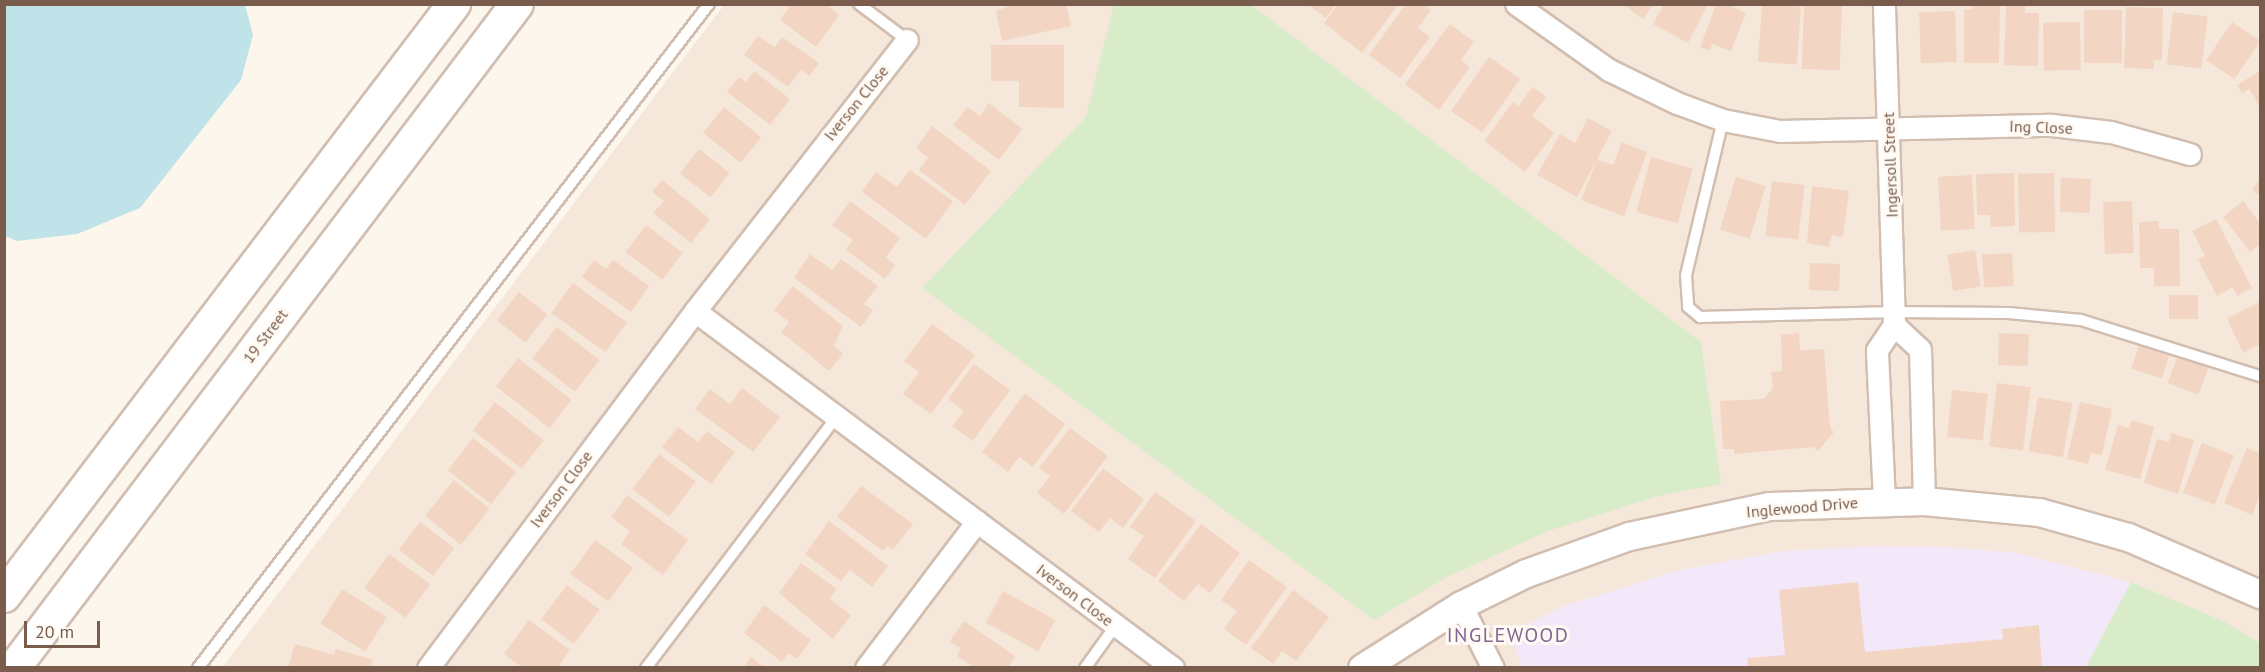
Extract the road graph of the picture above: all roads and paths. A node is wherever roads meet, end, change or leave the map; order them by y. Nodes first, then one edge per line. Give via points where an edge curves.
1 (454, 4) edge
2 (517, 4) edge
3 (709, 4) edge
4 (859, 4) edge
5 (1516, 4) edge
6 (1884, 4) edge
7 (907, 39) joint
8 (1723, 120) junction
9 (1889, 129) junction
10 (2190, 154) dead end
11 (695, 311) junction
12 (1894, 318) junction
13 (2260, 376) edge
14 (837, 416) junction
15 (1884, 501) junction
16 (1924, 501) junction
17 (977, 521) junction
18 (2260, 594) edge
19 (4, 596) edge
20 (1461, 605) junction
21 (1116, 626) junction
22 (14, 668) edge
23 (198, 668) edge
24 (428, 668) edge
25 (646, 668) edge
26 (866, 668) edge
27 (1085, 668) edge
28 (1173, 668) edge
29 (1362, 668) edge
30 (1492, 668) edge

1 - 19 main road
2 - 22 main road, 19 Street
3 - 23 lane
4 - 7 lane
5 - 8 street, Ing Close via 1609,70
6 - 9 street, Ingersoll Street
7 - 11 street, Iverson Close
8 - 9 street, Ing Close via 1780,131
8 - 12 lane via 1686,275 1688,307 1700,317
9 - 10 street, Ing Close via 2052,125 2111,132
9 - 12 street, Ingersoll Street
11 - 14 street, Iverson Close
11 - 24 street, Iverson Close
12 - 13 lane via 2009,313 2081,320
12 - 15 street via 1877,350
12 - 16 street via 1920,349
14 - 17 street, Iverson Close
14 - 25 lane
15 - 16 street, Inglewood Drive
15 - 20 street, Inglewood Drive via 1769,506 1671,525 1585,551
16 - 18 street, Inglewood Drive via 2039,512 2128,537
17 - 21 street, Iverson Close
17 - 26 street
20 - 29 street, Inglewood Drive
20 - 30 street
21 - 27 lane
21 - 28 street, Iverson Close

